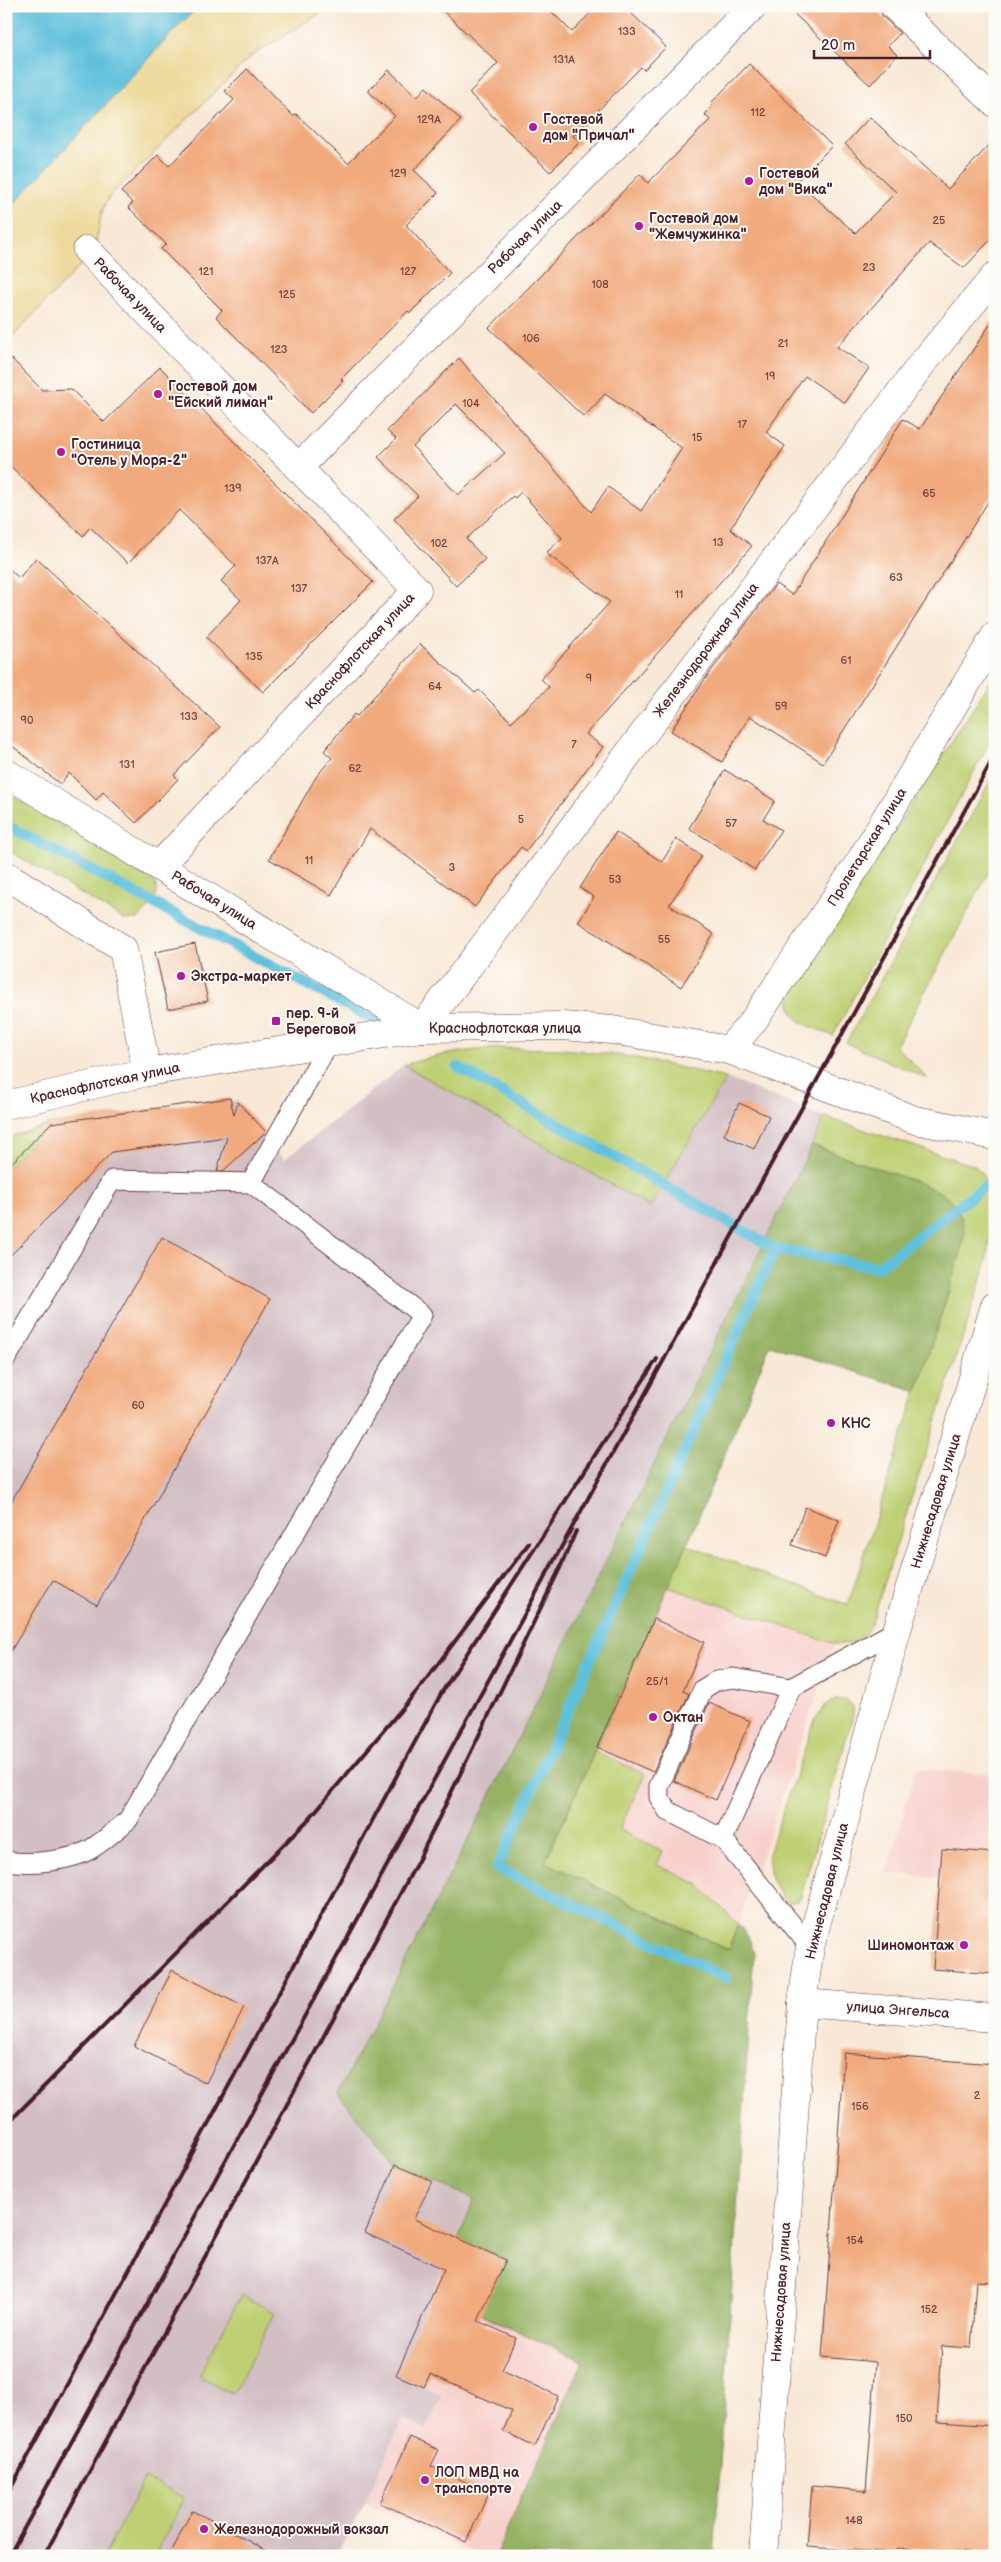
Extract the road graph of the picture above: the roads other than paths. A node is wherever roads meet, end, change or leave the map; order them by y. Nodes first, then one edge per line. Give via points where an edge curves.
1 (753, 6) edge
2 (894, 6) edge
3 (995, 103) edge
4 (87, 250) dead end
5 (995, 276) edge
6 (298, 468) junction
7 (417, 590) joint
8 (995, 636) edge
9 (6, 773) edge
10 (159, 866) junction
11 (6, 875) edge
12 (422, 1028) junction
13 (329, 1043) junction
14 (729, 1050) junction
15 (147, 1072) junction
16 (6, 1105) edge
17 (995, 1136) edge
18 (251, 1183) junction
19 (995, 1305) edge
20 (6, 1359) edge
21 (897, 1630) junction
22 (791, 1688) junction
23 (723, 1839) junction
24 (6, 1861) edge
25 (810, 1947) junction
26 (802, 2003) junction
27 (995, 2018) edge
28 (763, 2556) edge

1 - 6 street, Рабочая улица
2 - 3 street
4 - 6 street, Рабочая улица
5 - 12 street, Железнодорожная улица via 921,365
6 - 7 street, Рабочая улица
7 - 10 street, Краснофлотская улица
8 - 14 street, Пролетарская улица via 859,863 754,1020
9 - 10 street, Рабочая улица
10 - 12 street, Рабочая улица
11 - 15 street via 123,949
12 - 13 street, Краснофлотская улица
12 - 14 street, Краснофлотская улица via 563,1026 612,1030
13 - 15 street, Краснофлотская улица
13 - 18 lane
14 - 17 street, Краснофлотская улица via 915,1120
15 - 16 street, Краснофлотская улица
18 - 20 lane via 112,1180
18 - 24 lane via 422,1315 128,1820 90,1850 56,1860
19 - 21 street, Нижнесадовая улица
21 - 22 lane
21 - 25 street, Нижнесадовая улица
22 - 23 lane
22 - 23 lane via 733,1678 716,1681 703,1689 659,1786 659,1797 668,1812
23 - 25 lane
25 - 26 street, Нижнесадовая улица
26 - 27 street, улица Энгельса
26 - 28 street, Нижнесадовая улица

